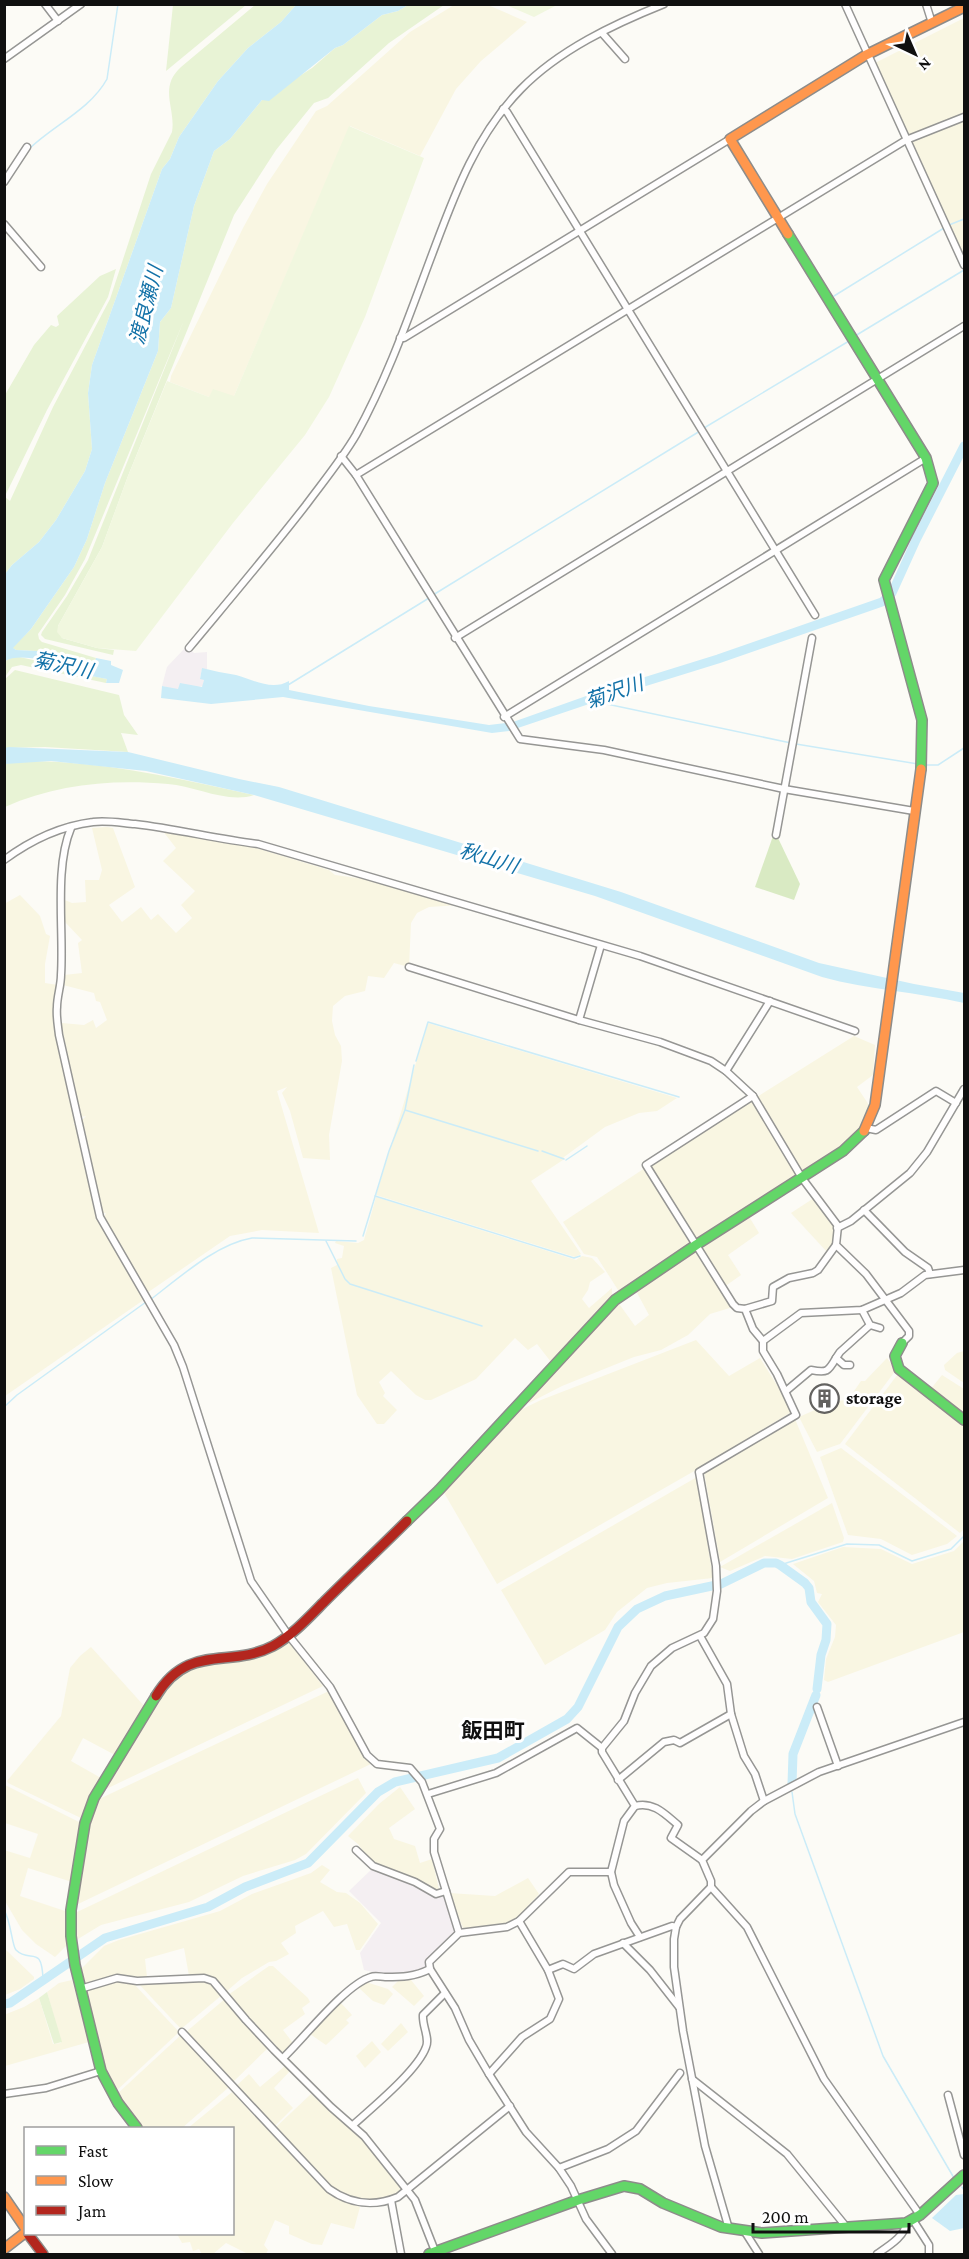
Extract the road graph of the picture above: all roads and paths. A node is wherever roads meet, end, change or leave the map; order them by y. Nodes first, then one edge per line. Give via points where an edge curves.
1 (45, 4) edge
2 (81, 4) edge
3 (664, 4) edge
4 (845, 4) edge
5 (926, 4) edge
6 (964, 7) edge
7 (58, 21) junction
8 (932, 23) junction
9 (602, 33) junction
10 (867, 55) junction
11 (4, 59) edge
12 (625, 59) dead end
13 (503, 109) junction
14 (964, 117) edge
15 (730, 139) junction
16 (906, 140) junction
17 (27, 147) dead end
18 (4, 182) edge
19 (779, 217) junction
20 (4, 224) edge
21 (579, 231) junction
22 (964, 265) edge
23 (41, 267) dead end
24 (627, 309) junction
25 (964, 326) edge
26 (400, 338) junction
27 (878, 379) junction
28 (341, 456) junction
29 (926, 458) junction
30 (727, 472) junction
31 (356, 475) junction
32 (775, 550) junction
33 (814, 615) dead end
34 (455, 638) junction
35 (812, 638) dead end
36 (189, 648) dead end
37 (505, 718) junction
38 (784, 789) junction
39 (914, 811) junction
40 (71, 828) junction
41 (776, 835) dead end
42 (4, 860) edge
43 (601, 945) junction
44 (409, 967) dead end
45 (770, 1001) junction
46 (579, 1020) junction
47 (855, 1031) dead end
48 (726, 1071) junction
49 (964, 1089) edge
50 (753, 1096) junction
51 (956, 1103) junction
52 (866, 1128) junction
53 (802, 1178) junction
54 (864, 1210) junction
55 (837, 1228) junction
56 (696, 1245) junction
57 (836, 1245) junction
58 (964, 1270) edge
59 (930, 1274) junction
60 (885, 1301) junction
61 (745, 1309) junction
62 (862, 1310) junction
63 (870, 1325) junction
64 (880, 1328) dead end
65 (763, 1341) junction
66 (902, 1343) joint
67 (836, 1358) junction
68 (850, 1365) dead end
69 (786, 1391) junction
70 (964, 1420) edge
71 (289, 1636) junction
72 (700, 1636) junction
73 (817, 1707) dead end
74 (731, 1714) junction
75 (964, 1722) edge
76 (602, 1748) junction
77 (838, 1766) junction
78 (618, 1780) junction
79 (428, 1794) junction
80 (764, 1801) junction
81 (635, 1806) junction
82 (356, 1850) dead end
83 (702, 1860) junction
84 (611, 1872) junction
85 (711, 1887) junction
86 (446, 1891) junction
87 (519, 1921) junction
88 (676, 1927) junction
89 (459, 1933) junction
90 (640, 1937) junction
91 (623, 1943) junction
92 (429, 1969) junction
93 (548, 1970) junction
94 (80, 1989) junction
95 (445, 1992) junction
96 (680, 2008) junction
97 (182, 2032) dead end
98 (283, 2058) junction
99 (101, 2072) junction
100 (680, 2073) dead end
101 (489, 2074) junction
102 (692, 2079) junction
103 (4, 2094) edge
104 (948, 2095) dead end
105 (510, 2106) junction
106 (353, 2125) junction
107 (136, 2127) edge
108 (964, 2155) edge
109 (558, 2168) junction
110 (964, 2175) edge
111 (406, 2191) junction
112 (4, 2197) edge
113 (391, 2200) junction
114 (578, 2200) junction
115 (913, 2219) junction
116 (843, 2228) junction
117 (24, 2229) edge
118 (729, 2229) junction
119 (745, 2232) junction
120 (24, 2234) edge
121 (28, 2235) edge
122 (4, 2250) edge
123 (432, 2253) edge
124 (43, 2254) edge
125 (400, 2254) edge
126 (612, 2254) edge
127 (759, 2254) edge
128 (877, 2254) edge
129 (929, 2254) edge

1 - 7 street
2 - 7 street
3 - 9 street
4 - 10 street
5 - 8 street
6 - 8 street
7 - 11 street
8 - 10 street
9 - 12 street
9 - 13 street via 541,71
10 - 15 street
10 - 16 street
13 - 21 street
13 - 26 street via 483,137 459,185
14 - 16 street
15 - 19 street
15 - 21 street
16 - 19 street
16 - 22 street
17 - 18 street
19 - 24 street
19 - 27 street
20 - 23 street
21 - 24 street
21 - 26 street
24 - 30 street
24 - 31 street
25 - 27 street
26 - 28 street via 359,429
27 - 29 street
27 - 30 street
28 - 31 street
28 - 36 street via 284,534
29 - 32 street
29 - 39 street via 933,483 884,580 922,720 922,759
30 - 32 street
30 - 34 street
31 - 34 street
32 - 33 street
32 - 37 street
34 - 37 street
35 - 38 street
37 - 38 street via 520,740 527,742 604,750
38 - 39 street
38 - 41 street
39 - 52 street via 889,1014 875,1105
40 - 42 street via 43,836
40 - 43 street via 94,822 125,824 258,844
40 - 71 street via 61,891 63,922 57,1009 59,1035 100,1217 174,1345 248,1574
43 - 45 street
43 - 46 street
44 - 46 street
45 - 47 street
45 - 48 street
46 - 48 street via 660,1042 711,1061
48 - 50 street
49 - 51 street
50 - 53 street
50 - 56 street via 646,1165
51 - 52 street via 936,1091 876,1130
51 - 54 street via 910,1173
52 - 53 street via 852,1144
53 - 55 street
53 - 56 street
54 - 55 street
54 - 59 street
55 - 57 street
56 - 61 street via 733,1304
56 - 71 street via 602,1311 439,1490
57 - 60 street via 866,1274
57 - 61 street via 818,1270 789,1278 773,1287 772,1301
58 - 59 street
59 - 60 street
60 - 62 street
60 - 66 street via 909,1331
61 - 65 street
62 - 63 street
62 - 65 street via 801,1313
63 - 64 street
63 - 67 street
65 - 69 street via 764,1351
66 - 70 street via 895,1355 897,1367
67 - 68 street
67 - 69 street via 830,1368 822,1372 811,1370
69 - 72 street via 796,1415 699,1472 717,1581 713,1618
71 - 79 street via 330,1687 367,1755 377,1764 414,1770
71 - 94 street via 255,1653 193,1662 173,1675 148,1707 94,1798 85,1823 71,1910
72 - 74 street via 727,1684
72 - 76 street via 672,1648 651,1666 624,1722
73 - 77 street
74 - 78 street via 680,1743 664,1742
74 - 80 street
75 - 77 street
76 - 78 street
76 - 79 street via 577,1728 496,1773
77 - 80 street
78 - 81 street
79 - 86 street via 440,1829 434,1839 434,1852
80 - 83 street
81 - 83 street via 654,1806 678,1825 671,1838
81 - 84 street via 624,1821
82 - 86 street via 373,1866 436,1894
83 - 85 street
84 - 87 street via 569,1872
84 - 90 street
85 - 88 street
85 - 115 street via 747,1927 824,2079
86 - 89 street
87 - 89 street via 507,1927
87 - 93 street
88 - 90 street
88 - 96 street via 674,1967
89 - 92 street via 429,1962
90 - 91 street
91 - 93 street via 594,1953 574,1969 562,1964
91 - 96 street
92 - 95 street
92 - 98 street via 406,1978 372,1976 354,1986
93 - 101 street via 559,1999 550,2019 522,2037
94 - 98 street via 117,1978 213,1981
94 - 99 street
95 - 101 street
95 - 106 street via 423,2015 427,2046 419,2059
96 - 102 street
97 - 113 street via 329,2189 357,2202
98 - 106 street
99 - 103 street via 46,2088
99 - 107 street
100 - 109 street via 636,2131 608,2149
101 - 105 street
102 - 116 street via 787,2154 829,2203
102 - 118 street via 705,2146
104 - 108 street
105 - 109 street via 526,2132
105 - 111 street
106 - 111 street
109 - 114 street
110 - 115 street
111 - 113 street
111 - 123 street via 418,2207
112 - 117 street
113 - 125 street
114 - 118 street via 632,2187
114 - 123 street
114 - 126 street via 586,2219
115 - 116 street
115 - 128 street
115 - 129 street via 929,2245
116 - 119 street
118 - 119 street
119 - 127 street
120 - 122 street
121 - 124 street

